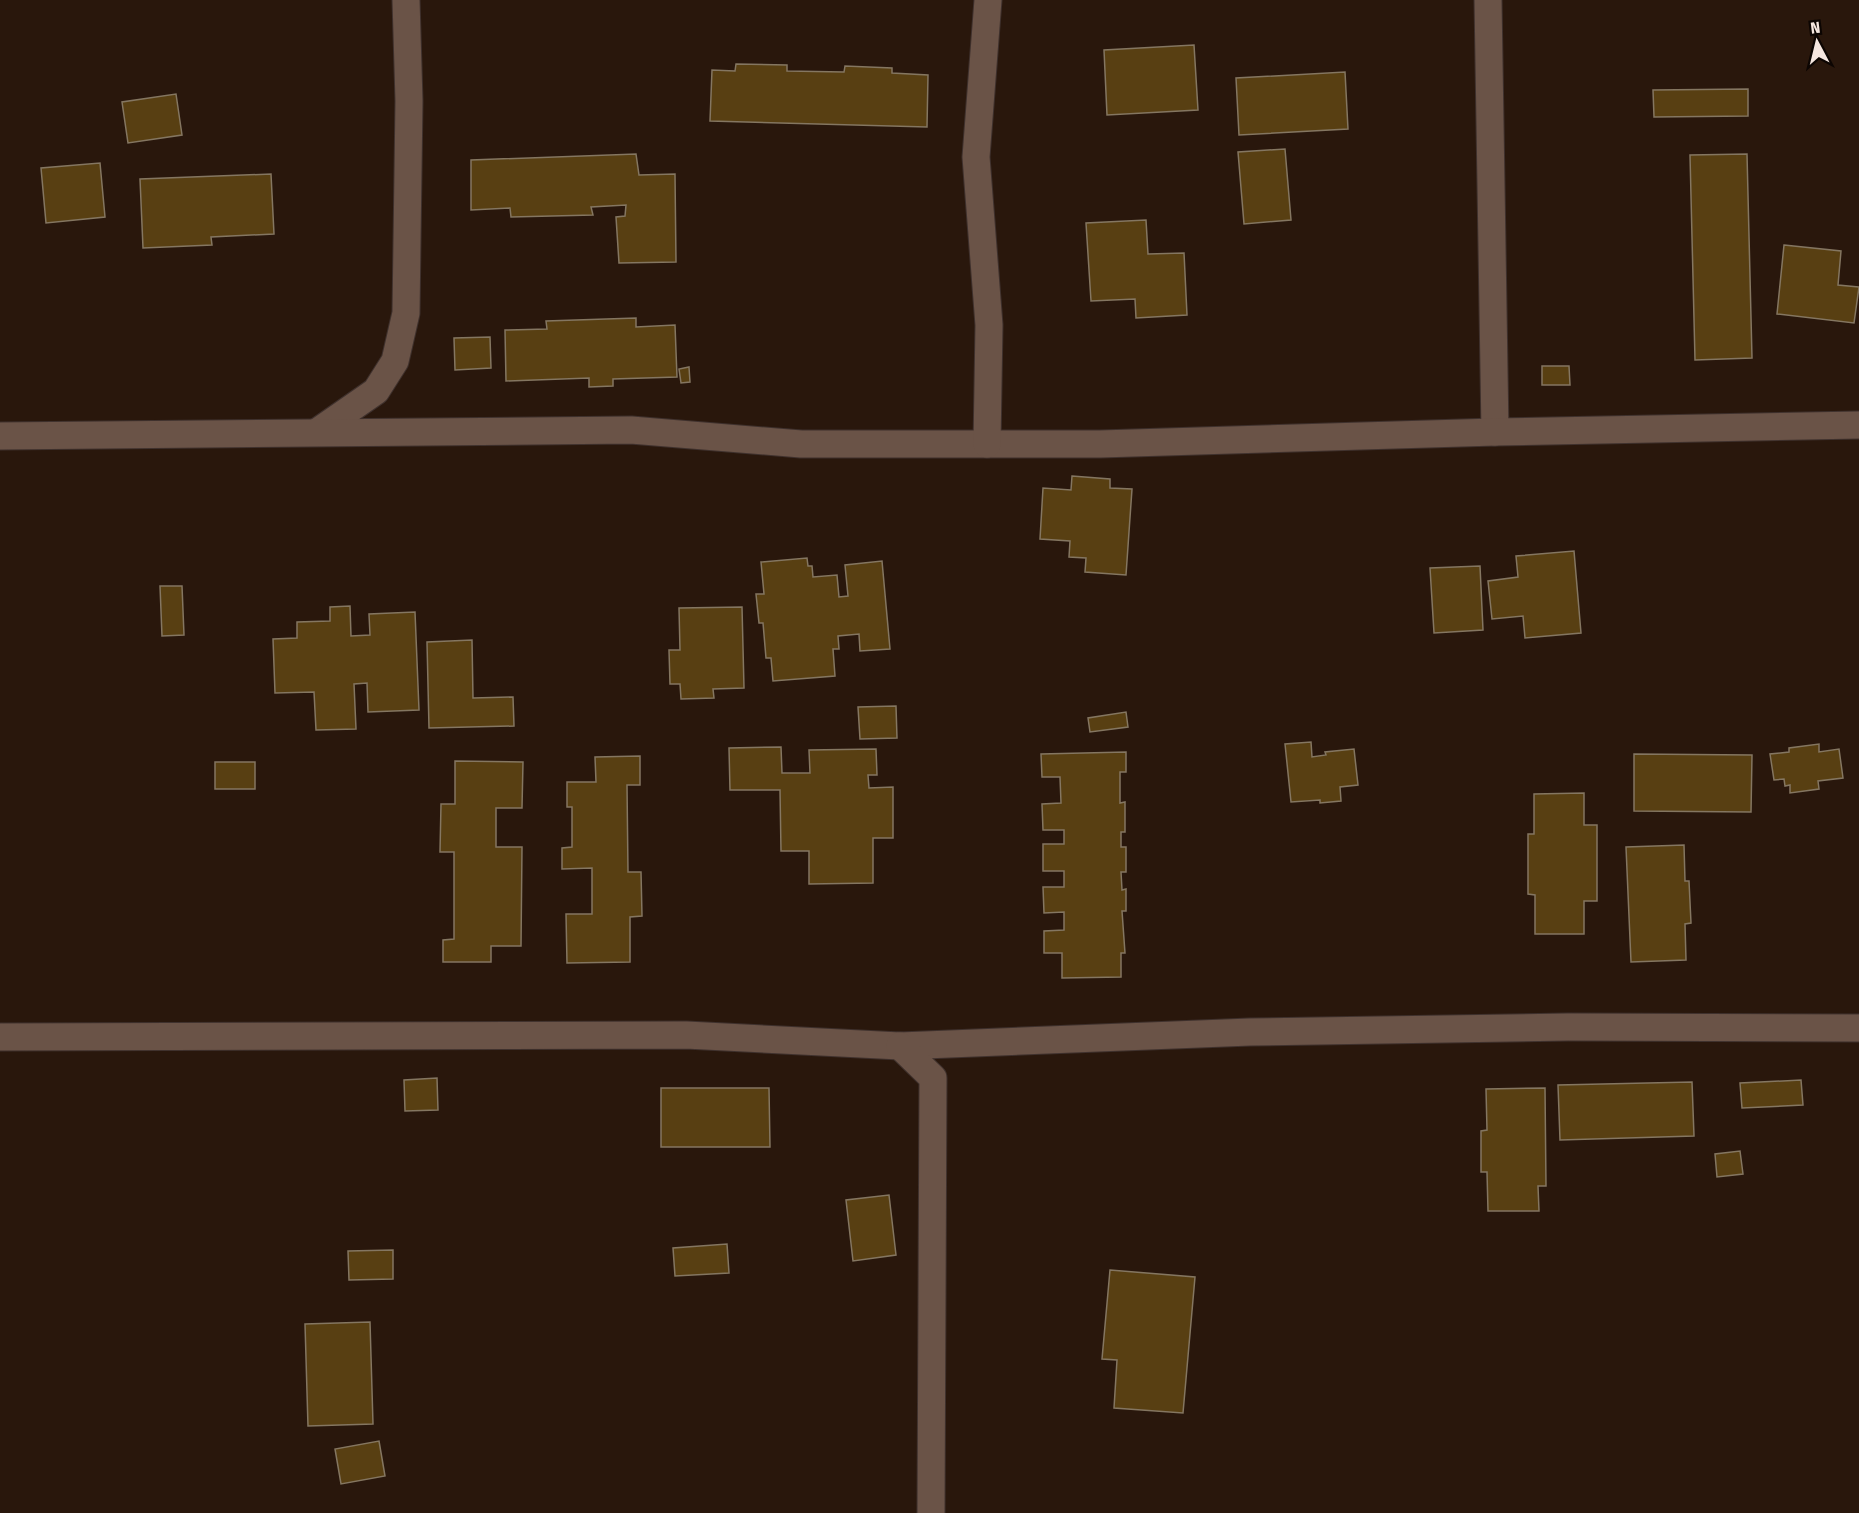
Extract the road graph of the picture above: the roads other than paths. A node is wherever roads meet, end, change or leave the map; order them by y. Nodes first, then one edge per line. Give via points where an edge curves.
1 (406, 0) edge
2 (988, 0) edge
3 (1488, 0) edge
4 (1859, 425) edge
5 (317, 432) junction
6 (1495, 432) junction
7 (0, 436) edge
8 (987, 444) junction
9 (1859, 1028) edge
10 (0, 1037) edge
11 (983, 1043) junction
12 (900, 1046) junction
13 (933, 1078) junction
14 (931, 1513) edge

1 - 5 street via 406,313 395,361 376,391
2 - 8 street via 976,157 989,326
3 - 6 street
4 - 6 street
5 - 7 street
5 - 8 street via 631,430 801,444
6 - 8 street
9 - 11 street via 1250,1032
10 - 12 street via 686,1035
11 - 12 street
11 - 13 street
12 - 13 street
13 - 14 street

